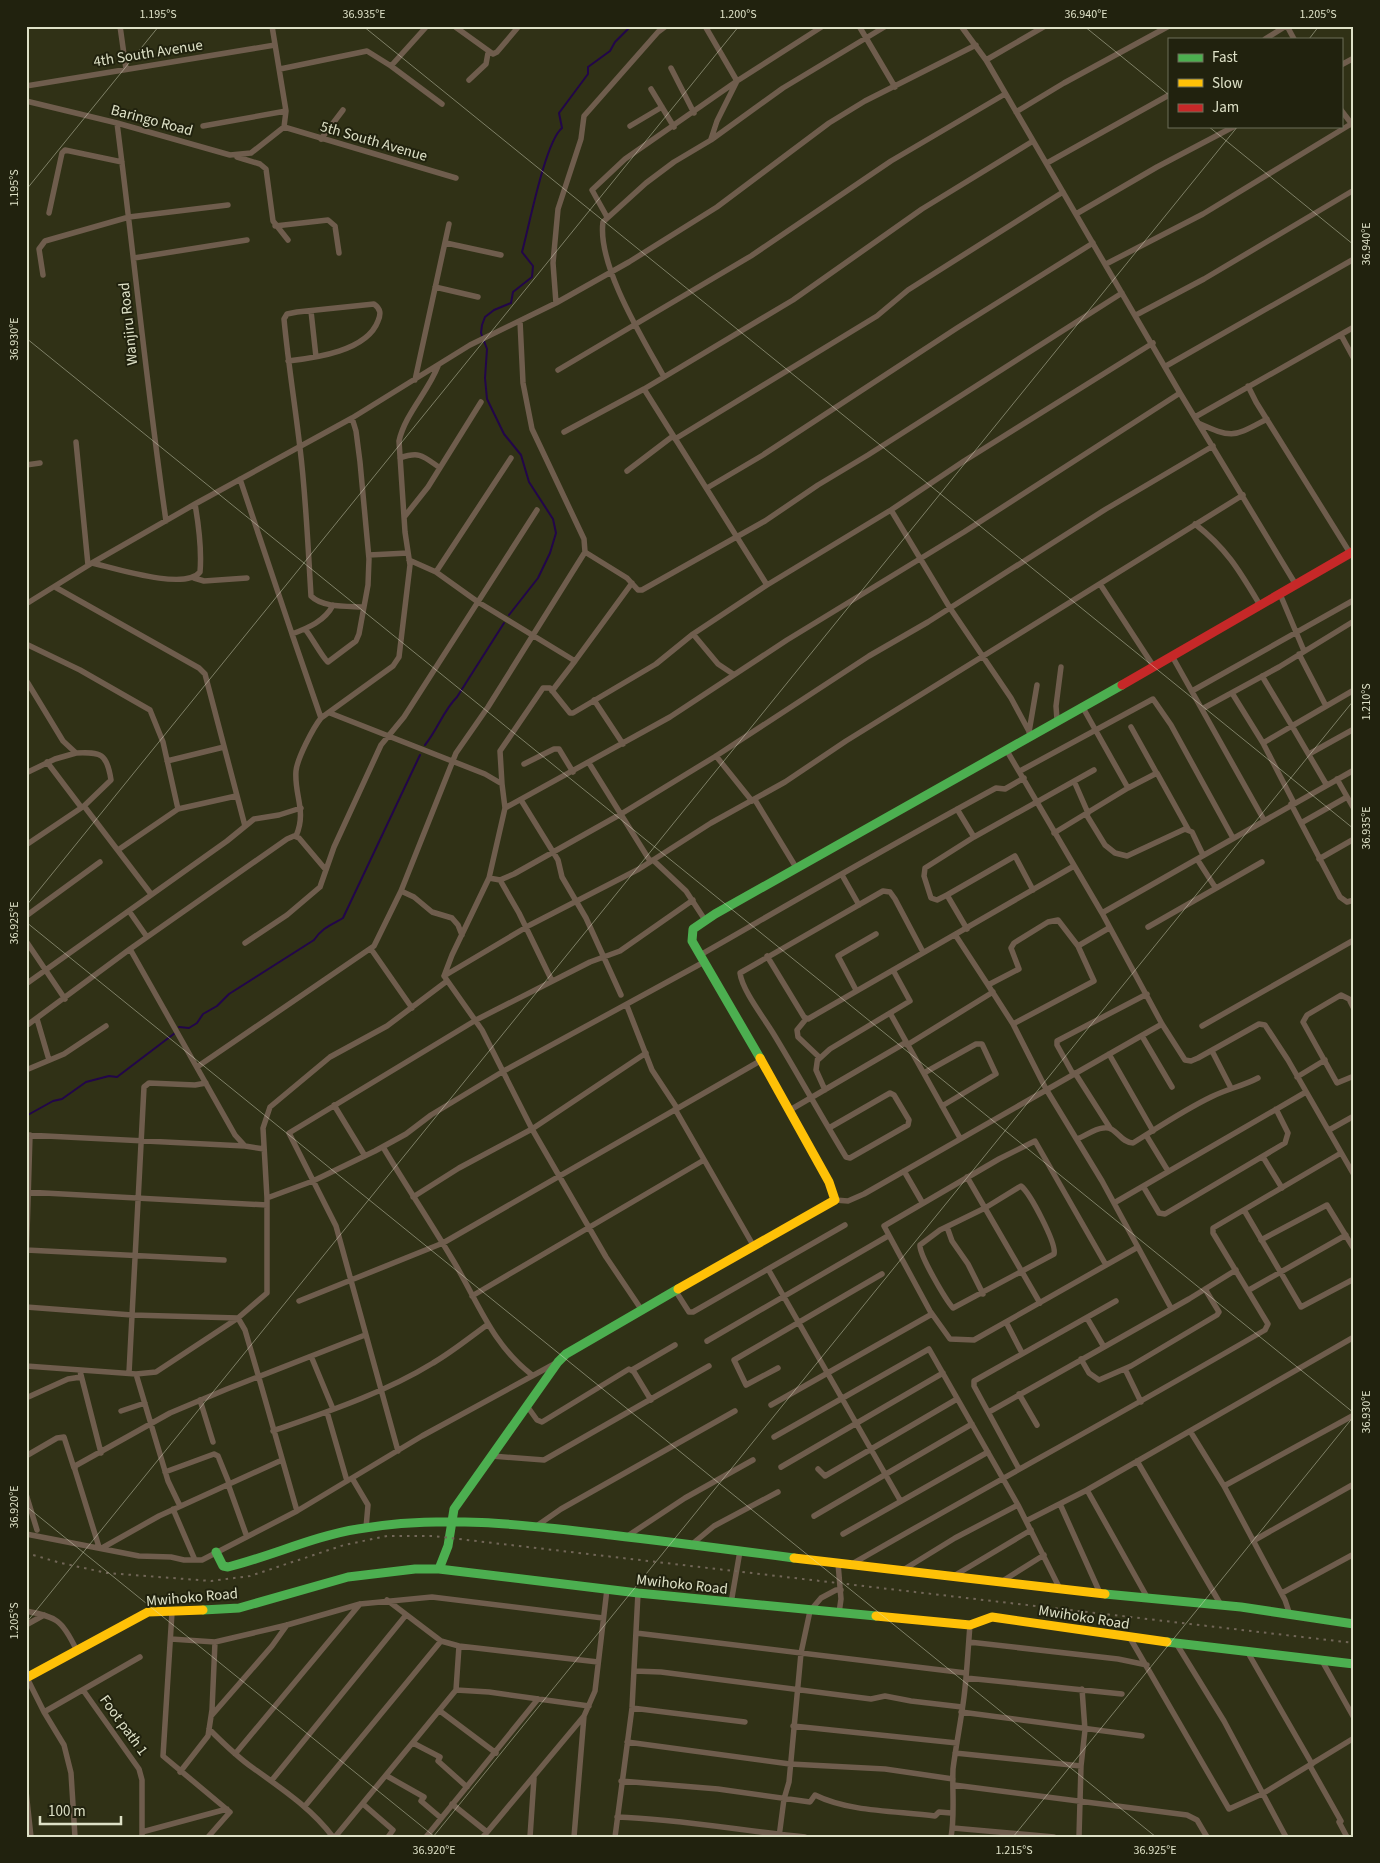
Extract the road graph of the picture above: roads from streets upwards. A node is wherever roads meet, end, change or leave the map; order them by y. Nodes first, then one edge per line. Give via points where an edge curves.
1 (120, 26) edge
2 (272, 26) edge
3 (427, 26) edge
4 (454, 26) edge
5 (519, 26) edge
6 (666, 26) edge
7 (705, 26) edge
8 (823, 26) edge
9 (859, 26) edge
10 (886, 26) edge
11 (961, 26) edge
12 (1045, 26) edge
13 (1169, 26) edge
14 (1287, 26) edge
15 (866, 38) junction
16 (1267, 38) edge
17 (1293, 38) edge
18 (275, 45) junction
19 (976, 45) junction
20 (488, 52) junction
21 (1354, 58) edge
22 (986, 60) junction
23 (1342, 64) edge
24 (391, 66) junction
25 (280, 68) junction
26 (671, 68) dead end
27 (126, 69) junction
28 (469, 80) dead end
29 (737, 82) junction
30 (26, 86) edge
31 (895, 87) junction
32 (651, 89) dead end
33 (1005, 94) junction
34 (1168, 95) edge
35 (26, 101) edge
36 (442, 104) dead end
37 (662, 107) junction
38 (343, 110) dead end
39 (286, 111) junction
40 (1342, 111) edge
41 (1016, 112) junction
42 (694, 113) junction
43 (118, 123) junction
44 (1352, 125) edge
45 (203, 126) dead end
46 (630, 126) dead end
47 (674, 127) junction
48 (284, 128) junction
49 (1231, 128) edge
50 (321, 139) junction
51 (711, 140) junction
52 (1033, 141) junction
53 (230, 155) junction
54 (122, 162) junction
55 (1047, 163) junction
56 (456, 178) dead end
57 (1354, 190) edge
58 (1063, 192) junction
59 (228, 206) dead end
60 (50, 213) dead end
61 (1076, 214) junction
62 (129, 216) junction
63 (607, 217) junction
64 (449, 224) dead end
65 (275, 226) junction
66 (247, 240) dead end
67 (288, 240) dead end
68 (446, 243) junction
69 (1093, 243) junction
70 (340, 253) dead end
71 (501, 255) dead end
72 (134, 258) junction
73 (1354, 259) edge
74 (1106, 264) junction
75 (611, 272) junction
76 (43, 275) dead end
77 (435, 287) junction
78 (1122, 293) junction
79 (478, 297) dead end
80 (556, 303) junction
81 (311, 311) junction
82 (1136, 315) junction
83 (520, 321) junction
84 (635, 324) junction
85 (1354, 327) edge
86 (1341, 335) junction
87 (1153, 343) junction
88 (316, 357) junction
89 (1354, 359) edge
90 (288, 361) junction
91 (438, 366) junction
92 (1166, 366) junction
93 (558, 370) dead end
94 (664, 377) junction
95 (414, 380) junction
96 (1248, 386) junction
97 (644, 389) junction
98 (1180, 393) junction
99 (481, 402) dead end
100 (352, 418) junction
101 (1196, 420) junction
102 (1267, 420) junction
103 (564, 432) dead end
104 (674, 438) junction
105 (76, 442) dead end
106 (1213, 446) junction
107 (300, 447) junction
108 (400, 458) junction
109 (511, 458) dead end
110 (40, 463) dead end
111 (26, 465) edge
112 (440, 468) junction
113 (627, 471) dead end
114 (240, 479) junction
115 (707, 488) junction
116 (1243, 495) junction
117 (194, 504) junction
118 (537, 510) dead end
119 (891, 510) junction
120 (405, 516) junction
121 (166, 521) junction
122 (1194, 524) junction
123 (738, 537) junction
124 (408, 552) junction
125 (585, 552) junction
126 (1352, 552) edge
127 (369, 555) junction
128 (919, 559) junction
129 (409, 560) junction
130 (90, 564) junction
131 (436, 572) junction
132 (194, 578) junction
133 (247, 578) dead end
134 (632, 583) junction
135 (1100, 584) junction
136 (767, 585) junction
137 (1296, 585) junction
138 (55, 587) junction
139 (1280, 594) junction
140 (1354, 600) edge
141 (478, 602) junction
142 (26, 604) edge
143 (333, 605) junction
144 (1260, 605) junction
145 (364, 607) junction
146 (950, 608) junction
147 (1354, 621) edge
148 (305, 629) junction
149 (1297, 632) junction
150 (292, 634) junction
151 (692, 634) junction
152 (532, 636) junction
153 (26, 644) edge
154 (1302, 652) junction
155 (1172, 656) junction
156 (983, 658) junction
157 (575, 661) junction
158 (1061, 667) dead end
159 (1154, 667) junction
160 (733, 674) junction
161 (1262, 676) junction
162 (26, 680) edge
163 (1037, 685) dead end
164 (1354, 690) edge
165 (552, 691) junction
166 (1192, 691) junction
167 (1232, 693) junction
168 (594, 700) junction
169 (1082, 706) junction
170 (1326, 706) junction
171 (1202, 709) junction
172 (330, 713) junction
173 (320, 718) junction
174 (1056, 720) junction
175 (1292, 726) junction
176 (1131, 727) dead end
177 (1354, 729) edge
178 (1095, 730) junction
179 (1030, 734) junction
180 (386, 737) junction
181 (1263, 743) junction
182 (623, 744) junction
183 (224, 746) junction
184 (1007, 750) junction
185 (76, 753) junction
186 (1309, 754) junction
187 (716, 756) junction
188 (167, 761) junction
189 (47, 762) junction
190 (454, 762) junction
191 (589, 763) junction
192 (524, 764) dead end
193 (1094, 770) dead end
194 (1354, 770) edge
195 (1020, 771) junction
196 (573, 772) junction
197 (1156, 772) junction
198 (26, 773) edge
199 (1024, 778) junction
200 (1337, 779) junction
201 (1074, 781) junction
202 (502, 784) junction
203 (1326, 784) junction
204 (1128, 788) junction
205 (236, 796) junction
206 (1347, 797) junction
207 (521, 800) junction
208 (754, 800) junction
209 (1037, 801) junction
210 (1293, 804) junction
211 (83, 807) junction
212 (301, 808) junction
213 (505, 808) junction
214 (178, 809) junction
215 (957, 809) junction
216 (1354, 809) edge
217 (621, 814) junction
218 (1087, 814) junction
219 (1264, 820) junction
220 (1301, 823) junction
221 (245, 826) junction
222 (1188, 829) junction
223 (1054, 833) junction
224 (296, 836) junction
225 (974, 837) junction
226 (1233, 838) junction
227 (1354, 839) edge
228 (26, 845) edge
229 (118, 850) junction
230 (554, 852) junction
231 (1203, 855) junction
232 (1319, 858) junction
233 (1197, 859) junction
234 (652, 861) junction
235 (100, 862) dead end
236 (1262, 862) dead end
237 (1074, 866) junction
238 (797, 869) junction
239 (326, 870) junction
240 (842, 875) junction
241 (489, 878) junction
242 (500, 880) junction
243 (1215, 887) junction
244 (1033, 890) junction
245 (401, 891) junction
246 (151, 894) junction
247 (947, 895) junction
248 (693, 900) junction
249 (1354, 900) edge
250 (577, 902) junction
251 (859, 905) junction
252 (129, 911) junction
253 (1102, 913) junction
254 (26, 916) edge
255 (705, 920) junction
256 (1148, 927) dead end
257 (525, 928) junction
258 (1109, 928) junction
259 (967, 929) junction
260 (876, 934) dead end
261 (462, 935) junction
262 (956, 936) junction
263 (147, 937) junction
264 (1354, 940) edge
265 (26, 941) edge
266 (245, 942) dead end
267 (1078, 946) junction
268 (130, 949) junction
269 (371, 949) junction
270 (923, 952) junction
271 (604, 956) junction
272 (767, 956) junction
273 (702, 958) junction
274 (894, 970) junction
275 (46, 971) junction
276 (446, 978) junction
277 (552, 981) junction
278 (26, 984) edge
279 (988, 985) junction
280 (856, 990) junction
281 (993, 992) junction
282 (1147, 994) junction
283 (621, 995) dead end
284 (65, 999) junction
285 (627, 1006) junction
286 (412, 1008) junction
287 (1354, 1008) edge
288 (890, 1014) junction
289 (37, 1019) junction
290 (806, 1019) junction
291 (476, 1020) junction
292 (1013, 1024) junction
293 (1162, 1024) junction
294 (26, 1026) edge
295 (106, 1026) dead end
296 (1202, 1026) dead end
297 (1142, 1036) junction
298 (906, 1044) junction
299 (1212, 1050) junction
300 (646, 1053) junction
301 (1109, 1054) junction
302 (819, 1059) junction
303 (49, 1060) junction
304 (1325, 1060) junction
305 (760, 1061) junction
306 (197, 1067) junction
307 (26, 1070) edge
308 (502, 1072) junction
309 (924, 1073) junction
310 (1074, 1073) junction
311 (1354, 1076) edge
312 (1297, 1077) junction
313 (1258, 1078) dead end
314 (206, 1083) junction
315 (1172, 1087) dead end
316 (1231, 1088) junction
317 (1046, 1089) junction
318 (825, 1090) junction
319 (1306, 1092) junction
320 (811, 1098) junction
321 (334, 1104) junction
322 (942, 1106) junction
323 (676, 1109) junction
324 (1276, 1109) junction
325 (790, 1110) junction
326 (1354, 1116) edge
327 (829, 1128) junction
328 (1110, 1128) junction
329 (532, 1129) junction
330 (1329, 1130) junction
331 (1153, 1131) junction
332 (28, 1135) edge
333 (1146, 1135) junction
334 (960, 1138) junction
335 (1077, 1139) junction
336 (143, 1141) junction
337 (245, 1146) junction
338 (383, 1147) junction
339 (264, 1149) junction
340 (1341, 1153) junction
341 (365, 1156) junction
342 (1263, 1157) junction
343 (704, 1160) junction
344 (904, 1171) junction
345 (1168, 1171) junction
346 (1354, 1175) edge
347 (561, 1177) junction
348 (967, 1177) junction
349 (313, 1181) junction
350 (1142, 1186) junction
351 (1282, 1188) junction
352 (28, 1192) edge
353 (413, 1197) junction
354 (268, 1198) junction
355 (139, 1199) junction
356 (835, 1200) junction
357 (922, 1202) junction
358 (1114, 1203) junction
359 (267, 1205) junction
360 (985, 1208) junction
361 (1244, 1210) junction
362 (845, 1225) dead end
363 (947, 1227) junction
364 (590, 1229) junction
365 (1346, 1235) junction
366 (888, 1236) junction
367 (1261, 1240) junction
368 (442, 1243) junction
369 (753, 1245) junction
370 (1138, 1247) junction
371 (27, 1250) edge
372 (1354, 1250) edge
373 (135, 1256) junction
374 (224, 1260) dead end
375 (1106, 1265) junction
376 (26, 1266) edge
377 (768, 1269) junction
378 (1236, 1270) junction
379 (1022, 1272) junction
380 (1280, 1272) junction
381 (882, 1274) dead end
382 (351, 1279) junction
383 (1354, 1280) edge
384 (1205, 1289) junction
385 (675, 1290) junction
386 (1249, 1290) junction
387 (983, 1294) junction
388 (472, 1296) junction
389 (784, 1296) junction
390 (300, 1301) dead end
391 (1116, 1301) dead end
392 (1040, 1303) junction
393 (26, 1307) edge
394 (1171, 1308) junction
395 (641, 1309) junction
396 (932, 1314) junction
397 (132, 1315) junction
398 (238, 1318) junction
399 (1087, 1318) junction
400 (799, 1321) junction
401 (1006, 1322) junction
402 (487, 1325) junction
403 (365, 1335) junction
404 (1354, 1337) edge
405 (707, 1341) dead end
406 (675, 1345) dead end
407 (1104, 1347) junction
408 (1022, 1352) junction
409 (311, 1356) junction
410 (1081, 1359) junction
411 (558, 1362) junction
412 (26, 1366) edge
413 (709, 1366) dead end
414 (778, 1368) dead end
415 (1125, 1369) junction
416 (632, 1370) junction
417 (828, 1371) junction
418 (81, 1374) junction
419 (132, 1374) junction
420 (942, 1374) junction
421 (532, 1375) junction
422 (259, 1378) junction
423 (380, 1389) junction
424 (1019, 1394) junction
425 (843, 1397) junction
426 (26, 1398) edge
427 (957, 1399) junction
428 (200, 1400) junction
429 (651, 1400) junction
430 (1141, 1402) junction
431 (145, 1403) junction
432 (771, 1405) dead end
433 (527, 1406) junction
434 (121, 1411) dead end
435 (330, 1411) junction
436 (735, 1411) dead end
437 (989, 1412) junction
438 (1354, 1415) edge
439 (152, 1423) junction
440 (857, 1423) junction
441 (972, 1424) junction
442 (1037, 1425) dead end
443 (273, 1431) junction
444 (1190, 1431) junction
445 (774, 1437) dead end
446 (213, 1442) dead end
447 (871, 1448) junction
448 (398, 1451) junction
449 (101, 1452) junction
450 (988, 1452) junction
451 (26, 1456) edge
452 (492, 1456) junction
453 (282, 1460) junction
454 (753, 1460) dead end
455 (1138, 1461) junction
456 (781, 1467) dead end
457 (74, 1468) junction
458 (818, 1469) dead end
459 (1019, 1469) junction
460 (165, 1472) junction
461 (886, 1474) junction
462 (1003, 1478) junction
463 (350, 1480) junction
464 (228, 1484) junction
465 (1354, 1484) edge
466 (1224, 1486) junction
467 (1087, 1490) junction
468 (778, 1492) dead end
469 (26, 1494) edge
470 (900, 1500) junction
471 (1060, 1504) junction
472 (1018, 1505) junction
473 (180, 1506) junction
474 (173, 1509) junction
475 (297, 1511) junction
476 (814, 1516) dead end
477 (1026, 1521) junction
478 (450, 1523) junction
479 (538, 1525) junction
480 (366, 1528) junction
481 (37, 1530) dead end
482 (1031, 1530) junction
483 (26, 1534) edge
484 (843, 1534) dead end
485 (248, 1537) junction
486 (626, 1537) junction
487 (1253, 1541) junction
488 (691, 1545) junction
489 (100, 1547) junction
490 (740, 1551) junction
491 (216, 1552) junction
492 (1354, 1554) edge
493 (1044, 1555) junction
494 (195, 1560) junction
495 (838, 1563) junction
496 (852, 1564) junction
497 (439, 1569) junction
498 (903, 1570) junction
499 (952, 1577) junction
500 (1001, 1582) junction
501 (607, 1589) junction
502 (1060, 1589) junction
503 (841, 1590) junction
504 (638, 1593) junction
505 (1100, 1593) junction
506 (1282, 1593) junction
507 (1147, 1597) junction
508 (387, 1600) junction
509 (731, 1603) junction
510 (360, 1604) junction
511 (1221, 1605) junction
512 (810, 1610) junction
513 (26, 1611) edge
514 (172, 1612) junction
515 (839, 1613) junction
516 (44, 1615) junction
517 (406, 1615) junction
518 (1290, 1615) junction
519 (603, 1618) junction
520 (1354, 1624) edge
521 (26, 1625) edge
522 (287, 1625) junction
523 (970, 1625) junction
524 (636, 1633) junction
525 (1130, 1638) junction
526 (171, 1639) junction
527 (441, 1641) junction
528 (215, 1642) junction
529 (969, 1642) junction
530 (1176, 1643) junction
531 (459, 1646) junction
532 (76, 1649) junction
533 (1246, 1650) junction
534 (801, 1653) junction
535 (140, 1657) dead end
536 (1321, 1659) junction
537 (598, 1662) junction
538 (1354, 1664) edge
539 (1146, 1665) junction
540 (634, 1671) junction
541 (966, 1676) junction
542 (27, 1678) edge
543 (1082, 1688) junction
544 (83, 1690) junction
545 (456, 1690) junction
546 (798, 1690) junction
547 (1122, 1694) dead end
548 (538, 1699) junction
549 (588, 1706) junction
550 (632, 1708) junction
551 (962, 1710) junction
552 (440, 1711) junction
553 (44, 1712) junction
554 (211, 1716) junction
555 (584, 1716) junction
556 (1354, 1718) edge
557 (745, 1722) dead end
558 (793, 1726) junction
559 (209, 1729) junction
560 (1085, 1730) junction
561 (1142, 1736) dead end
562 (1354, 1738) edge
563 (626, 1742) junction
564 (414, 1743) junction
565 (957, 1743) junction
566 (496, 1753) junction
567 (955, 1753) junction
568 (235, 1754) junction
569 (790, 1764) junction
570 (1311, 1765) junction
571 (1081, 1766) junction
572 (180, 1772) junction
573 (387, 1776) junction
574 (534, 1778) junction
575 (272, 1780) junction
576 (621, 1781) junction
577 (953, 1782) junction
578 (467, 1787) junction
579 (26, 1791) edge
580 (1263, 1794) junction
581 (784, 1799) junction
582 (1080, 1803) junction
583 (363, 1804) junction
584 (452, 1804) junction
585 (305, 1806) junction
586 (227, 1809) junction
587 (951, 1813) junction
588 (617, 1817) junction
589 (441, 1818) junction
590 (953, 1828) junction
591 (142, 1834) edge
592 (485, 1834) edge
593 (780, 1836) edge
594 (31, 1837) edge
595 (75, 1837) edge
596 (208, 1837) edge
597 (334, 1837) edge
598 (388, 1837) edge
599 (426, 1837) edge
600 (530, 1837) edge
601 (574, 1837) edge
602 (615, 1837) edge
603 (805, 1837) edge
604 (951, 1837) edge
605 (1054, 1837) edge
606 (1079, 1837) edge
607 (1207, 1837) edge
608 (1286, 1837) edge
609 (1347, 1837) edge

1 - 27 street
2 - 18 street
3 - 24 street
4 - 20 street
5 - 20 street via 497,52
6 - 80 street via 584,116 581,139 558,209 553,263
7 - 29 street
8 - 29 street
9 - 15 street
10 - 15 street
11 - 19 street
12 - 22 street
13 - 41 street
14 - 16 street
14 - 17 street
15 - 31 street
15 - 51 street via 783,88
18 - 25 street
18 - 27 street, 4th South Avenue
19 - 22 street
19 - 31 street
20 - 28 street via 486,64
21 - 23 street
22 - 33 street
24 - 25 street via 363,51
24 - 36 street
25 - 39 street
26 - 42 street
27 - 30 street, 4th South Avenue
29 - 42 street
29 - 51 street via 717,120
31 - 75 street via 829,123 717,207
32 - 37 street
33 - 41 street
33 - 84 street via 891,162 751,256
34 - 55 street
35 - 43 street, Baringo Road
37 - 46 street
37 - 47 street
38 - 50 street
39 - 45 street
39 - 48 street
40 - 44 street
41 - 52 street
42 - 47 street
43 - 53 street, Baringo Road
43 - 54 street, Wanjiru Road
44 - 74 street via 1214,207
47 - 63 street via 625,159 593,187 592,192
48 - 50 street, 5th South Avenue
48 - 53 street, Baringo Road via 251,153
49 - 61 street
50 - 56 street, 5th South Avenue
51 - 63 street via 674,162
52 - 55 street
52 - 94 street via 922,209 793,300
53 - 65 street via 263,166 268,178
54 - 60 street via 65,150
54 - 62 street, Wanjiru Road
55 - 58 street
57 - 82 street via 1204,279
58 - 61 street
58 - 104 street via 908,290 877,316
59 - 62 street
61 - 69 street
62 - 72 street, Wanjiru Road
62 - 76 street via 44,241 39,249
63 - 75 street via 602,230
64 - 68 street
65 - 67 street
65 - 70 street via 328,220 335,226
66 - 72 street
68 - 71 street
68 - 77 street
69 - 74 street
69 - 115 street
72 - 121 street, Wanjiru Road via 147,386
73 - 92 street
74 - 78 street
75 - 80 street
75 - 84 street
77 - 79 street
77 - 95 street
78 - 82 street
78 - 123 street
80 - 83 street
81 - 88 street
81 - 88 street via 374,304 380,311 377,325 366,338 329,355
81 - 90 street via 285,316
82 - 87 street
83 - 91 street via 470,345
83 - 125 street via 523,383 532,428 584,540
84 - 93 street
84 - 94 street
85 - 86 street
86 - 89 street
86 - 96 street
87 - 92 street
87 - 119 street
88 - 90 street
90 - 107 street
91 - 95 street
91 - 108 street via 400,434
92 - 98 street
94 - 97 street
95 - 100 street
96 - 101 street
96 - 102 street
97 - 103 street
97 - 104 street
98 - 101 street
98 - 128 street
99 - 112 street
100 - 107 street
100 - 127 street
101 - 102 street via 1224,435 1236,435
101 - 106 street
102 - 126 street
104 - 113 street
104 - 115 street
105 - 130 street
106 - 116 street
106 - 146 street
107 - 114 street
107 - 143 street via 311,596
108 - 112 street via 420,454
108 - 120 street
109 - 131 street
110 - 111 street
112 - 120 street
114 - 117 street
114 - 150 street
115 - 123 street
116 - 122 street
116 - 137 street
117 - 121 street
117 - 132 street via 201,556 200,572
118 - 141 street
119 - 128 street
119 - 136 street
120 - 124 street
121 - 130 street
122 - 135 street
122 - 144 street via 1230,556
123 - 134 street via 642,590
123 - 136 street
124 - 127 street
124 - 129 street
125 - 134 street
125 - 152 street
126 - 137 street
127 - 145 street
128 - 146 street
128 - 160 street
129 - 131 street
129 - 172 street via 410,572 396,662
130 - 132 street via 183,581
130 - 138 street
131 - 141 street
132 - 133 street via 204,581
134 - 157 street
135 - 156 street
135 - 159 street
136 - 151 street
137 - 139 street
138 - 142 street
138 - 183 street via 199,668 208,679
139 - 144 street
139 - 149 street
140 - 149 street
141 - 152 street
141 - 180 street via 404,717
143 - 145 street
143 - 148 street via 326,617
144 - 155 street
145 - 148 street via 356,641 328,662
146 - 156 street
146 - 187 street via 868,656
147 - 154 street
148 - 150 street
149 - 154 street
149 - 166 street
150 - 173 street
151 - 160 street via 718,664
151 - 168 street via 663,659
152 - 157 street
152 - 190 street via 460,746
153 - 188 street via 150,710
154 - 161 street
154 - 170 street
155 - 159 street
155 - 166 street
156 - 179 street
156 - 208 street
157 - 165 street
158 - 174 street
159 - 169 street
160 - 182 street
161 - 167 street
161 - 175 street
162 - 185 street via 63,741
163 - 179 street
164 - 170 street
165 - 168 street via 570,713
165 - 202 street via 545,686 538,694 500,751
166 - 171 street
167 - 171 street
167 - 181 street
168 - 182 street
169 - 174 street
169 - 178 street
170 - 175 street
171 - 219 street
172 - 173 street
172 - 180 street
173 - 212 street via 296,770
174 - 179 street
175 - 181 street
175 - 186 street
176 - 197 street
177 - 186 street
178 - 195 street
178 - 204 street
178 - 226 street via 1154,699
179 - 184 street
180 - 190 street
180 - 239 street
181 - 210 street
182 - 191 street
183 - 188 street
183 - 205 street
184 - 195 street
184 - 238 street
185 - 189 street
185 - 211 street via 97,752 102,755 111,780
186 - 203 street
187 - 208 street
187 - 217 street
188 - 214 street
189 - 198 street
189 - 211 street
190 - 202 street
190 - 245 street
191 - 196 street
191 - 217 street
192 - 196 street via 559,749
193 - 201 street
194 - 200 street
195 - 199 street
196 - 207 street
197 - 204 street
197 - 222 street
199 - 209 street
199 - 215 street via 1005,789 996,788
200 - 203 street
200 - 206 street
201 - 209 street
201 - 218 street
202 - 213 street
203 - 210 street
204 - 218 street
205 - 214 street
205 - 221 street
206 - 216 street
206 - 220 street
207 - 213 street
207 - 230 street
208 - 234 street
208 - 238 street
209 - 223 street
209 - 225 street
210 - 219 street
210 - 220 street
211 - 228 street
211 - 229 street
212 - 221 street via 260,817
212 - 224 street via 302,820
213 - 241 street
214 - 229 street
215 - 225 street
215 - 240 street
217 - 230 street
217 - 234 street
218 - 222 street via 1105,845 1126,856 1178,830
218 - 223 street
219 - 226 street
220 - 232 street
221 - 246 street
222 - 231 street
223 - 237 street
224 - 239 street
224 - 263 street via 287,839
225 - 247 street via 924,868 931,898 937,900
226 - 231 street
227 - 232 street
229 - 246 street
230 - 242 street
230 - 250 street via 562,877
231 - 233 street
232 - 249 street via 1340,897 1347,902
233 - 243 street
233 - 253 street
234 - 248 street
234 - 250 street
235 - 254 street
236 - 243 street
237 - 244 street
237 - 253 street
238 - 255 street
239 - 266 street via 316,891 287,915
240 - 251 street
240 - 273 street
241 - 242 street
241 - 261 street
242 - 257 street
243 - 256 street
244 - 247 street via 1015,856
244 - 259 street
245 - 261 street via 432,912 452,918
245 - 269 street via 383,932
246 - 252 street
247 - 259 street
248 - 255 street
248 - 271 street via 620,951
250 - 257 street
250 - 271 street
251 - 270 street via 883,891 890,892
251 - 272 street
252 - 263 street
252 - 275 street
253 - 258 street
255 - 273 street via 691,932 692,941
257 - 276 street
257 - 277 street
258 - 267 street
258 - 282 street
259 - 262 street
260 - 280 street via 838,956
261 - 276 street
262 - 270 street
262 - 279 street
263 - 268 street
264 - 296 street
265 - 275 street
267 - 279 street via 1062,922 1053,919 1014,943 1011,948 1019,969
267 - 292 street via 1094,981
268 - 284 street
268 - 306 street
269 - 286 street
269 - 306 street
270 - 274 street
271 - 277 street
271 - 283 street
272 - 290 street
272 - 320 street via 740,975
273 - 285 street
273 - 305 street
274 - 280 street
274 - 288 street via 910,1001
275 - 278 street
275 - 284 street
276 - 286 street
276 - 291 street
277 - 291 street
279 - 281 street
280 - 290 street
281 - 292 street
281 - 298 street
282 - 293 street
282 - 310 street via 1057,1041
284 - 289 street
285 - 300 street
285 - 308 street
286 - 339 street via 375,1034 330,1057 275,1100 263,1121
287 - 304 street via 1341,995 1303,1018
288 - 298 street
288 - 302 street via 830,1049
289 - 294 street
289 - 303 street
290 - 302 street via 797,1030 798,1037
291 - 308 street
291 - 321 street
292 - 317 street
293 - 297 street
293 - 299 street via 1185,1060 1191,1061
295 - 303 street via 76,1047
297 - 301 street
297 - 315 street
298 - 309 street
298 - 318 street
299 - 312 street via 1259,1024 1264,1025
299 - 316 street
300 - 323 street via 652,1070
300 - 329 street
301 - 310 street
301 - 331 street
302 - 318 street via 816,1070
303 - 307 street
304 - 311 street via 1338,1084
304 - 312 street
305 - 323 street
305 - 325 street
306 - 314 street
308 - 329 street
308 - 338 street
309 - 322 street
309 - 322 street via 976,1044 982,1044 986,1049 996,1074
310 - 317 street
310 - 328 street
312 - 319 street
313 - 316 street
314 - 336 street via 146,1084
314 - 337 street via 235,1135
316 - 331 street
317 - 334 street
317 - 335 street
318 - 320 street
319 - 324 street
319 - 330 street
320 - 325 street
320 - 327 street
321 - 341 street
321 - 349 street via 289,1133
322 - 334 street
323 - 343 street
323 - 347 street
324 - 342 street via 1288,1138
324 - 345 street
325 - 356 street via 829,1182
326 - 330 street
327 - 327 street via 847,1158 908,1125 909,1120 894,1094 890,1093
328 - 333 street via 1128,1143
328 - 335 street
329 - 347 street
329 - 353 street
330 - 340 street
331 - 333 street
332 - 336 street
332 - 352 street
333 - 345 street
334 - 344 street
335 - 358 street
336 - 337 street
336 - 355 street
337 - 339 street
338 - 341 street
338 - 353 street
339 - 354 street
340 - 346 street
340 - 351 street
341 - 349 street
342 - 350 street via 1166,1214 1159,1213
342 - 351 street
343 - 364 street
343 - 369 street
344 - 356 street via 848,1201
344 - 357 street
345 - 350 street
347 - 364 street
347 - 368 street
348 - 357 street
348 - 360 street
348 - 375 street via 1035,1141
349 - 354 street
349 - 382 street via 336,1226
350 - 358 street
351 - 361 street
352 - 355 street
352 - 371 street
353 - 368 street
354 - 359 street
355 - 359 street
355 - 373 street
356 - 369 street
357 - 366 street via 886,1223
358 - 370 street
359 - 398 street via 268,1290
360 - 363 street
360 - 379 street
360 - 379 street via 1019,1186 1023,1187 1055,1248 1054,1254
361 - 367 street
361 - 378 street via 1213,1228
362 - 377 street
363 - 387 street
363 - 387 street via 920,1245 928,1265 953,1308
364 - 388 street
364 - 395 street
365 - 367 street via 1327,1205
365 - 372 street
365 - 380 street
366 - 389 street
366 - 396 street
367 - 380 street
368 - 382 street
368 - 388 street
369 - 385 street
370 - 375 street
370 - 394 street
371 - 373 street
371 - 376 street
373 - 374 street
373 - 397 street
375 - 392 street
377 - 385 street via 691,1313
377 - 389 street
378 - 384 street
378 - 386 street
379 - 387 street
379 - 392 street
380 - 383 street via 1301,1307
380 - 386 street
381 - 400 street
382 - 390 street
382 - 403 street
384 - 394 street
384 - 415 street via 1219,1312 1217,1315
385 - 395 street
386 - 430 street via 1268,1324 1265,1330
388 - 402 street
389 - 400 street
389 - 405 street
391 - 399 street
392 - 401 street
393 - 397 street
394 - 407 street
395 - 411 street via 574,1348
396 - 401 street via 950,1339 974,1340
396 - 417 street
397 - 398 street
397 - 419 street
398 - 419 street via 156,1372
398 - 422 street
399 - 407 street
399 - 408 street
400 - 414 street via 734,1360 746,1386
400 - 417 street
401 - 408 street
402 - 421 street via 512,1359
402 - 423 street via 434,1363
403 - 409 street
403 - 423 street
404 - 444 street
406 - 416 street
407 - 410 street
408 - 437 street via 974,1381
409 - 422 street
409 - 435 street
410 - 415 street via 1089,1373 1099,1380
410 - 424 street
411 - 421 street
411 - 433 street
412 - 418 street
413 - 429 street
415 - 430 street
416 - 429 street
416 - 433 street via 542,1422
417 - 425 street
417 - 432 street
418 - 419 street
418 - 426 street
418 - 449 street
419 - 431 street
420 - 425 street via 927,1349
420 - 427 street
420 - 440 street
421 - 448 street
422 - 428 street
422 - 443 street
423 - 435 street
423 - 448 street
424 - 437 street
424 - 442 street
425 - 440 street
425 - 445 street
427 - 441 street
427 - 447 street
428 - 439 street
428 - 446 street
429 - 452 street via 544,1460
430 - 459 street
431 - 434 street
431 - 439 street
433 - 452 street
435 - 443 street
435 - 463 street
436 - 479 street
437 - 459 street
438 - 466 street
439 - 449 street
439 - 460 street
440 - 447 street
440 - 456 street
441 - 450 street
441 - 461 street
443 - 453 street
444 - 455 street
444 - 466 street
447 - 458 street via 825,1476
447 - 461 street
448 - 463 street
449 - 457 street
450 - 462 street
450 - 470 street
451 - 457 street via 64,1437
452 - 478 street via 460,1500
453 - 464 street
453 - 475 street
454 - 486 street
455 - 467 street
455 - 511 street
457 - 489 street
459 - 462 street
460 - 464 street via 214,1454 218,1456
460 - 473 street
461 - 470 street
461 - 476 street
462 - 472 street
462 - 496 street
463 - 475 street
463 - 480 street via 368,1505
464 - 473 street
464 - 485 street
465 - 487 street
466 - 487 street
467 - 471 street
467 - 507 street
468 - 488 street via 714,1526
469 - 481 street
470 - 484 street
471 - 477 street
471 - 505 street
472 - 477 street
472 - 498 street
473 - 474 street
474 - 489 street
474 - 494 street
475 - 485 street
477 - 482 street
478 - 479 street
478 - 480 street
478 - 497 street via 448,1551
479 - 486 street
480 - 491 street via 337,1533 228,1567 223,1566
482 - 493 street
482 - 499 street
483 - 489 street
485 - 491 street
486 - 488 street
487 - 506 street
488 - 490 street
489 - 494 street via 139,1556
490 - 495 street
490 - 509 street
491 - 494 street
492 - 506 street
493 - 500 street
493 - 502 street
495 - 496 street
495 - 503 street
496 - 498 street
497 - 501 street, Mwihoko Road
497 - 514 street, Mwihoko Road via 362,1574 239,1608
498 - 499 street
499 - 500 street
500 - 502 street
501 - 504 street, Mwihoko Road
501 - 519 street
502 - 505 street
503 - 512 street via 821,1598
503 - 515 street
504 - 509 street, Mwihoko Road
504 - 524 street
505 - 507 street
506 - 518 street
507 - 511 street
508 - 510 street
508 - 517 street
508 - 519 street via 432,1597
509 - 512 street, Mwihoko Road
510 - 522 street
510 - 568 street
511 - 518 street
512 - 515 street, Mwihoko Road
512 - 534 street
513 - 516 street
514 - 526 street
514 - 532 street, Mwihoko Road via 142,1614
515 - 523 street, Mwihoko Road
516 - 521 street
516 - 532 street via 63,1624
517 - 527 street
517 - 575 street
518 - 520 street
519 - 537 street
522 - 528 street
522 - 554 street
523 - 525 street, Mwihoko Road via 992,1617
523 - 529 street
524 - 534 street
524 - 540 street
525 - 530 street, Mwihoko Road
525 - 539 street
526 - 528 street
526 - 572 street via 163,1756
527 - 531 street
527 - 585 street
528 - 554 street
529 - 539 street
529 - 541 street
530 - 533 street, Mwihoko Road
530 - 580 street via 1224,1721
531 - 537 street
531 - 545 street
532 - 542 street, Mwihoko Road
533 - 536 street, Mwihoko Road
533 - 570 street
534 - 541 street
534 - 546 street
535 - 544 street
536 - 538 street, Mwihoko Road
536 - 556 street
537 - 549 street via 595,1691
539 - 580 street via 1227,1807 1232,1810
540 - 546 street
540 - 550 street
541 - 543 street
541 - 551 street
542 - 553 street
543 - 547 street
543 - 560 street
544 - 553 street
544 - 591 street, Foot path 1 via 139,1769
545 - 548 street
545 - 552 street
546 - 551 street via 871,1699 885,1696
546 - 558 street
548 - 549 street
548 - 566 street
549 - 555 street
550 - 557 street
550 - 563 street
551 - 560 street
551 - 565 street
552 - 564 street
552 - 566 street
553 - 595 street via 64,1745 71,1773
554 - 559 street
555 - 574 street
555 - 601 street
558 - 565 street
558 - 569 street
559 - 568 street
559 - 572 street via 208,1736
560 - 561 street
560 - 571 street
562 - 570 street
563 - 569 street
563 - 576 street
564 - 573 street
564 - 578 street via 440,1757 438,1761
565 - 567 street
566 - 578 street
567 - 571 street
567 - 577 street
568 - 575 street
569 - 577 street via 885,1770
569 - 581 street
570 - 580 street
570 - 609 street
571 - 582 street
572 - 586 street
573 - 583 street
573 - 589 street via 424,1797 421,1801
574 - 592 street
574 - 600 street
575 - 585 street
576 - 581 street via 718,1789
576 - 588 street
577 - 582 street
577 - 587 street
578 - 584 street
579 - 594 street
580 - 608 street
581 - 587 street via 810,1802 815,1795 826,1801 899,1813 934,1816 939,1812
581 - 593 street
582 - 606 street
582 - 607 street via 1187,1816 1197,1820
583 - 597 street
583 - 598 street via 393,1830
584 - 589 street
584 - 592 street
585 - 597 street
586 - 591 street
586 - 596 street via 230,1812
587 - 590 street
588 - 593 street via 663,1819
588 - 602 street
589 - 599 street
590 - 604 street
590 - 605 street
593 - 603 street

